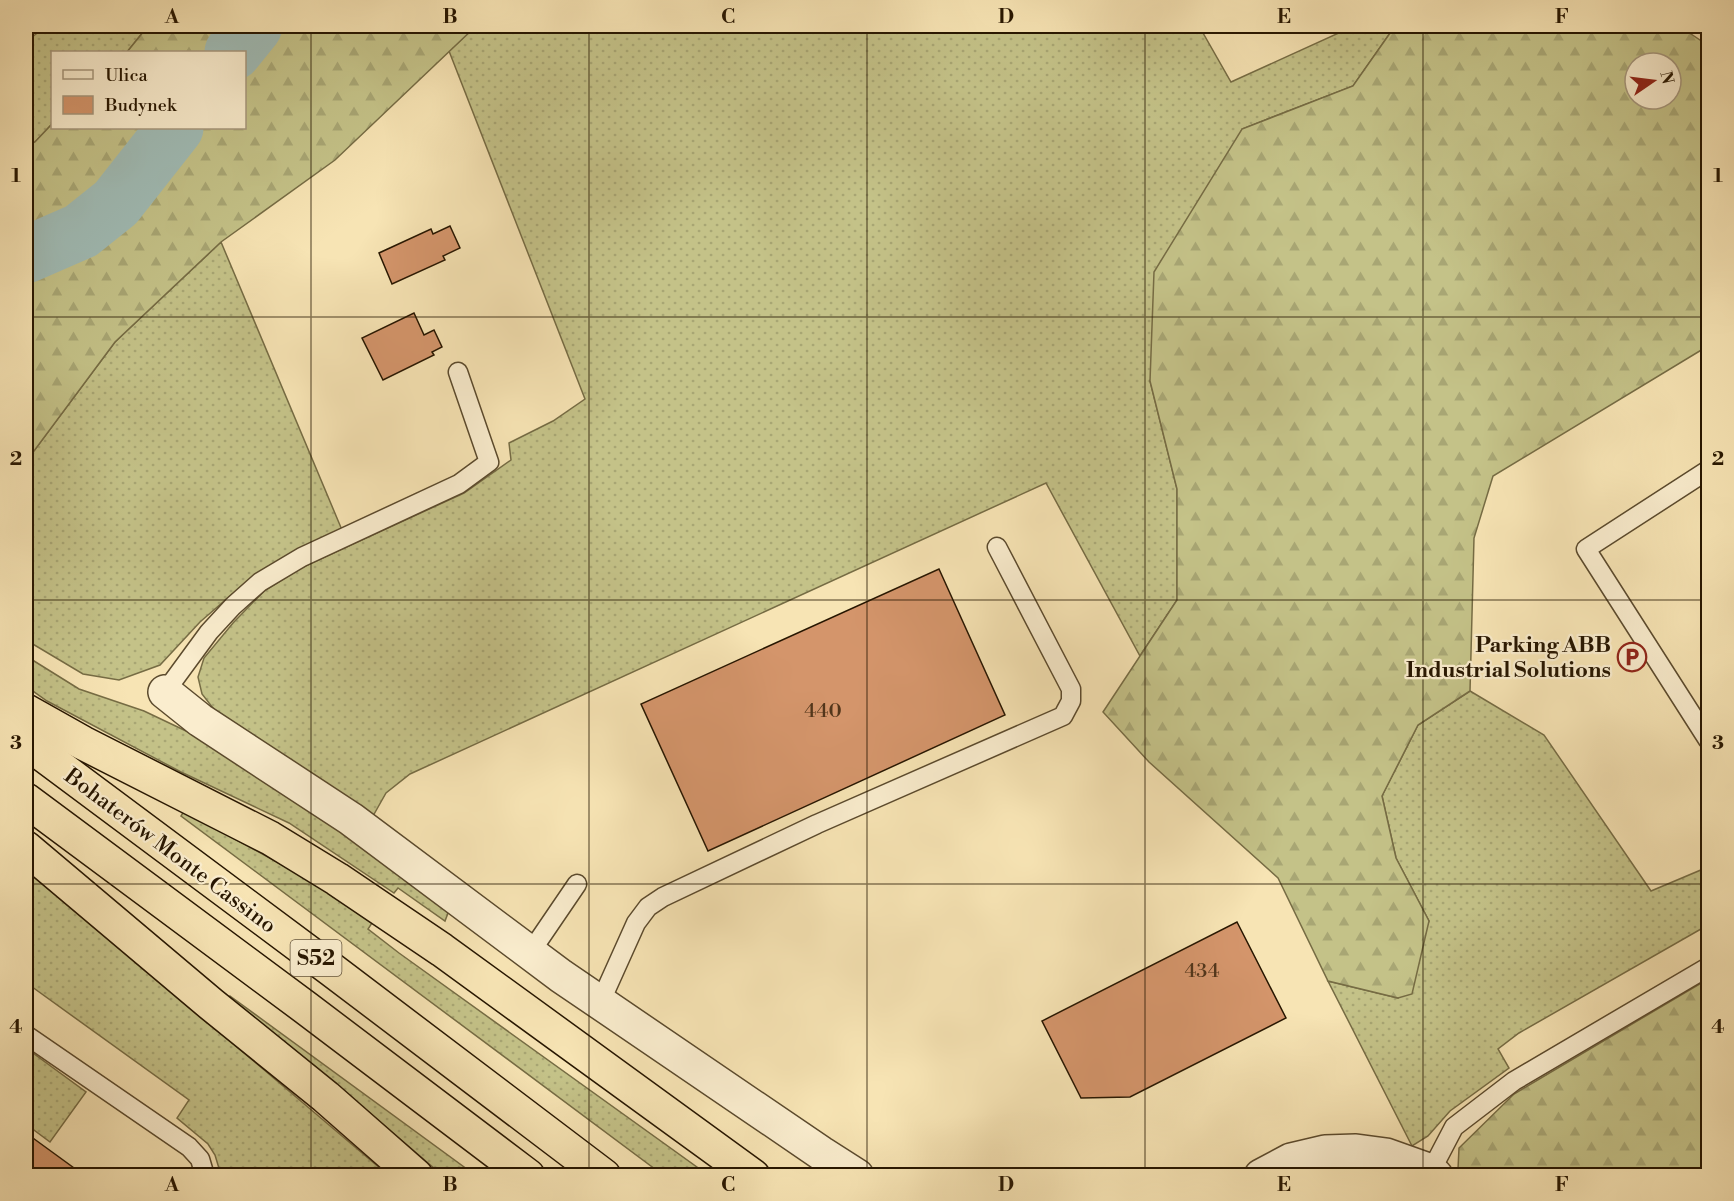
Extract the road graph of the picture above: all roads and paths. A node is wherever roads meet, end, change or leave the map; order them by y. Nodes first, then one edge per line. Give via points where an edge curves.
1 (458, 372) dead end
2 (1708, 470) edge
3 (997, 547) dead end
4 (165, 692) joint
5 (26, 711) edge
6 (1708, 740) edge
7 (26, 742) edge
8 (26, 800) edge
9 (26, 848) edge
10 (577, 884) dead end
11 (530, 953) junction
12 (1708, 967) edge
13 (600, 1003) junction
14 (26, 1035) edge
15 (1433, 1173) edge
16 (205, 1176) edge
17 (416, 1176) edge
18 (528, 1176) edge
19 (604, 1176) edge
20 (753, 1176) edge
21 (857, 1176) edge
22 (1261, 1176) edge

1 - 4 lane via 489,462 459,484 302,557 260,582 209,632
2 - 6 lane via 1587,549
3 - 13 lane via 1071,689 1071,701 1063,716 663,897 648,907 636,923
4 - 11 street via 200,720 351,819
5 - 20 highway via 270,838 338,879
7 - 19 highway, Bohaterów Monte Cassino / S52
8 - 18 highway, Bohaterów Monte Cassino / S52
9 - 17 highway via 326,1096
10 - 11 lane
11 - 13 street
12 - 15 lane via 1514,1081 1454,1126
13 - 21 street
14 - 16 lane via 189,1147 200,1159
15 - 22 street via 1386,1155 1356,1151 1325,1152 1291,1160

